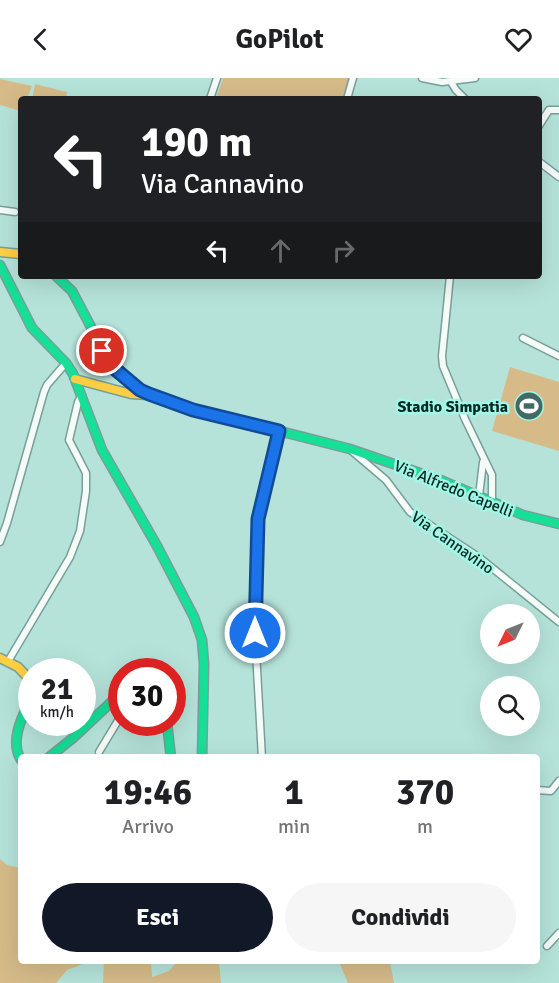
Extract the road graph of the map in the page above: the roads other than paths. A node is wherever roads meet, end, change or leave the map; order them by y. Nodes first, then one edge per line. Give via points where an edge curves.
1 (217, 78) edge
2 (353, 78) edge
3 (422, 78) edge
4 (475, 78) edge
5 (451, 82) junction
6 (211, 96) edge
7 (348, 96) edge
8 (462, 96) edge
9 (559, 110) edge
10 (542, 121) edge
11 (542, 164) edge
12 (559, 177) edge
13 (0, 210) edge
14 (15, 212) dead end
15 (0, 252) edge
16 (18, 255) edge
17 (0, 265) edge
18 (59, 279) edge
19 (450, 279) edge
20 (523, 338) dead end
21 (559, 356) edge
22 (66, 363) junction
23 (75, 379) junction
24 (149, 394) junction
25 (82, 395) junction
26 (279, 431) junction
27 (350, 449) junction
28 (483, 458) junction
29 (479, 496) junction
30 (492, 502) junction
31 (559, 524) edge
32 (0, 542) edge
33 (559, 622) edge
34 (0, 657) edge
35 (10, 658) dead end
36 (18, 668) edge
37 (108, 705) edge
38 (18, 730) edge
39 (109, 736) edge
40 (169, 736) edge
41 (99, 752) dead end
42 (53, 754) edge
43 (171, 754) edge
44 (202, 754) edge
45 (262, 754) edge
46 (18, 758) edge
47 (559, 781) edge
48 (540, 790) edge
49 (559, 933) edge
50 (548, 946) dead end

1 - 6 street
2 - 7 street
3 - 5 street
4 - 5 street
5 - 8 street
9 - 10 street via 549,110
11 - 12 street
13 - 14 street
15 - 16 street
17 - 22 street via 32,328
18 - 24 street, Via Cannavino via 72,291 109,361
19 - 28 street via 443,366
20 - 21 street
22 - 23 street
22 - 32 street via 44,393
23 - 24 street, Via Cannavino via 131,394
23 - 25 street
24 - 26 street, Via Cannavino via 193,410
25 - 35 street via 69,440 86,473 80,531 70,557
25 - 44 street via 102,450 157,546 202,640
26 - 27 street, Via Cannavino
26 - 45 street via 259,507 257,530 254,616
27 - 29 street, Via Alfredo Capelli
27 - 33 street, Via Cannavino via 386,480 410,512 473,553
28 - 29 street
28 - 30 street via 492,476
29 - 30 street, Via Alfredo Capelli
30 - 31 street, Via Alfredo Capelli
34 - 36 street
37 - 42 street
38 - 46 street
39 - 41 street
40 - 43 street
47 - 48 street via 551,791
49 - 50 street

